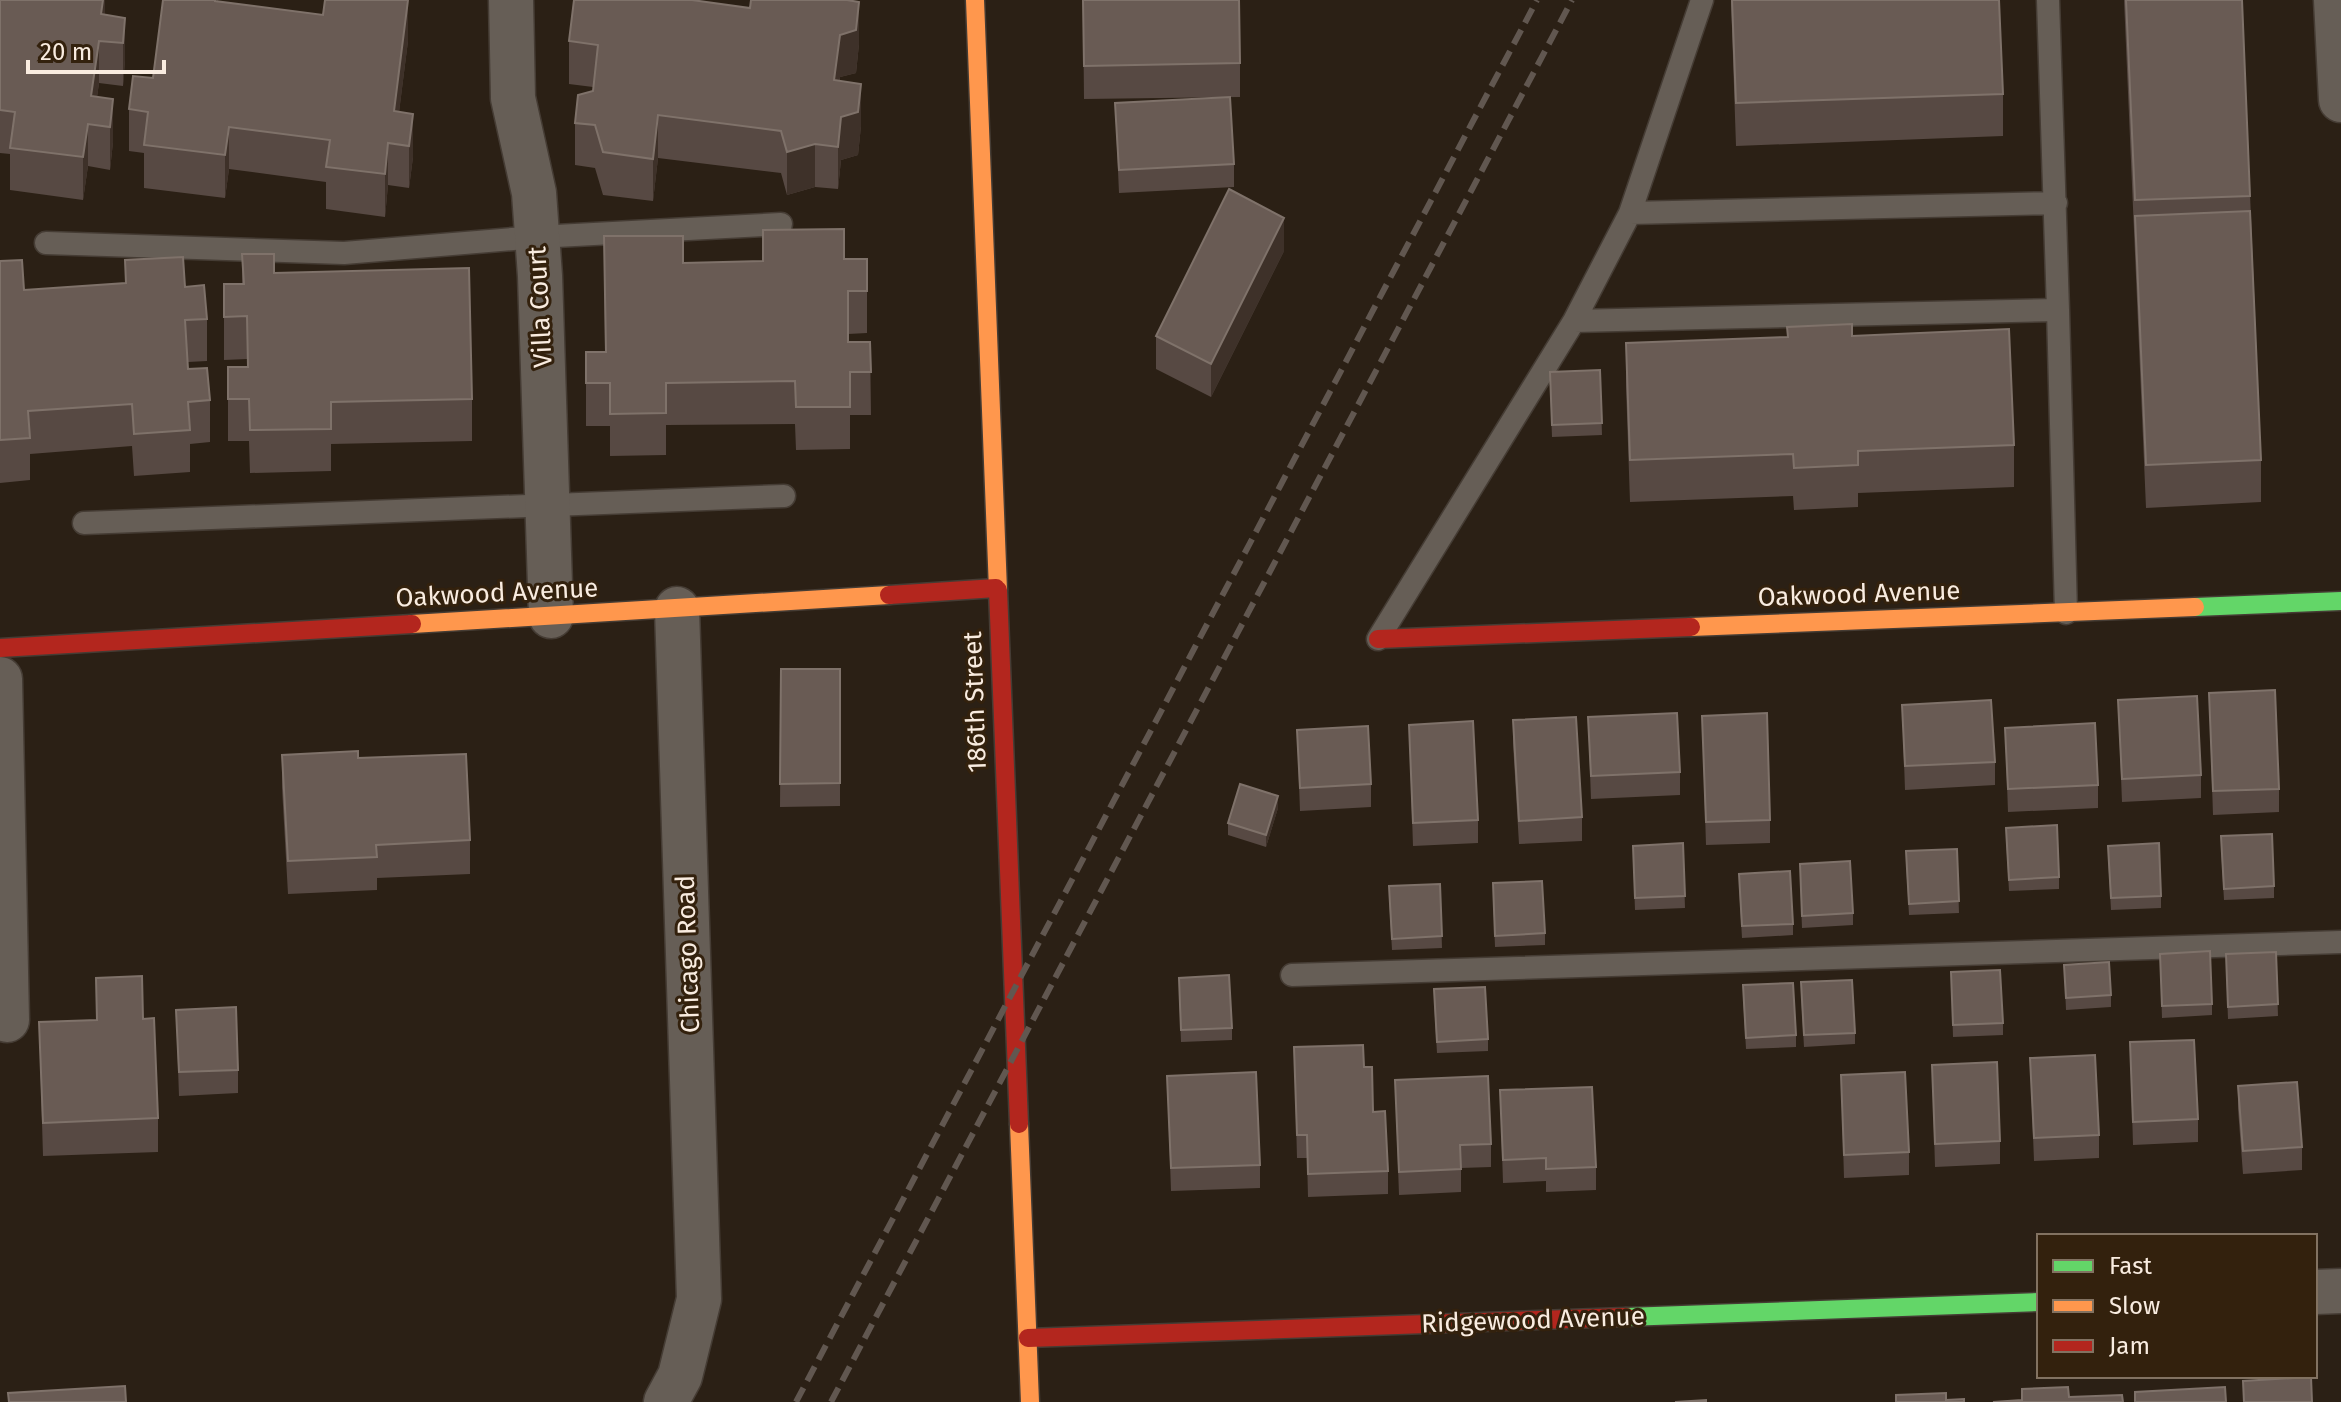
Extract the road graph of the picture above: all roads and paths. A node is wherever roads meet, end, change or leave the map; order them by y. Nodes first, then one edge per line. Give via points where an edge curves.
1 (511, 0) edge
2 (975, 0) edge
3 (1702, 0) edge
4 (2048, 0) edge
5 (2336, 0) edge
6 (2341, 100) edge
7 (2056, 203) junction
8 (1630, 213) junction
9 (781, 224) dead end
10 (537, 237) junction
11 (46, 243) dead end
12 (2058, 310) junction
13 (1574, 321) junction
14 (784, 496) dead end
15 (547, 505) junction
16 (84, 523) dead end
17 (996, 588) junction
18 (2341, 601) edge
19 (677, 609) junction
20 (2066, 613) junction
21 (551, 616) junction
22 (1378, 639) joint
23 (0, 648) edge
24 (0, 679) edge
25 (2341, 942) edge
26 (1292, 975) dead end
27 (7, 1020) dead end
28 (2341, 1291) edge
29 (2317, 1292) edge
30 (2037, 1302) edge
31 (1028, 1338) junction
32 (666, 1402) edge
33 (1030, 1402) edge

1 - 10 street, Villa Court via 513,98 534,193
2 - 17 street, 186th Street
3 - 8 lane
4 - 7 lane
5 - 6 street
7 - 8 lane
7 - 12 lane
8 - 13 lane
9 - 10 lane
10 - 11 lane via 344,253
10 - 15 street, Villa Court
12 - 13 lane
12 - 20 lane
13 - 22 lane
14 - 15 lane
15 - 16 lane
15 - 21 street, Villa Court
17 - 19 street, Oakwood Avenue
17 - 31 street, 186th Street
18 - 20 street, Oakwood Avenue
19 - 21 street, Oakwood Avenue
19 - 32 street, Chicago Road via 699,1299 680,1376
20 - 22 street, Oakwood Avenue
21 - 23 street, Oakwood Avenue
24 - 27 street
25 - 26 lane
28 - 29 street
30 - 31 street, Ridgewood Avenue
31 - 33 street, 186th Street

